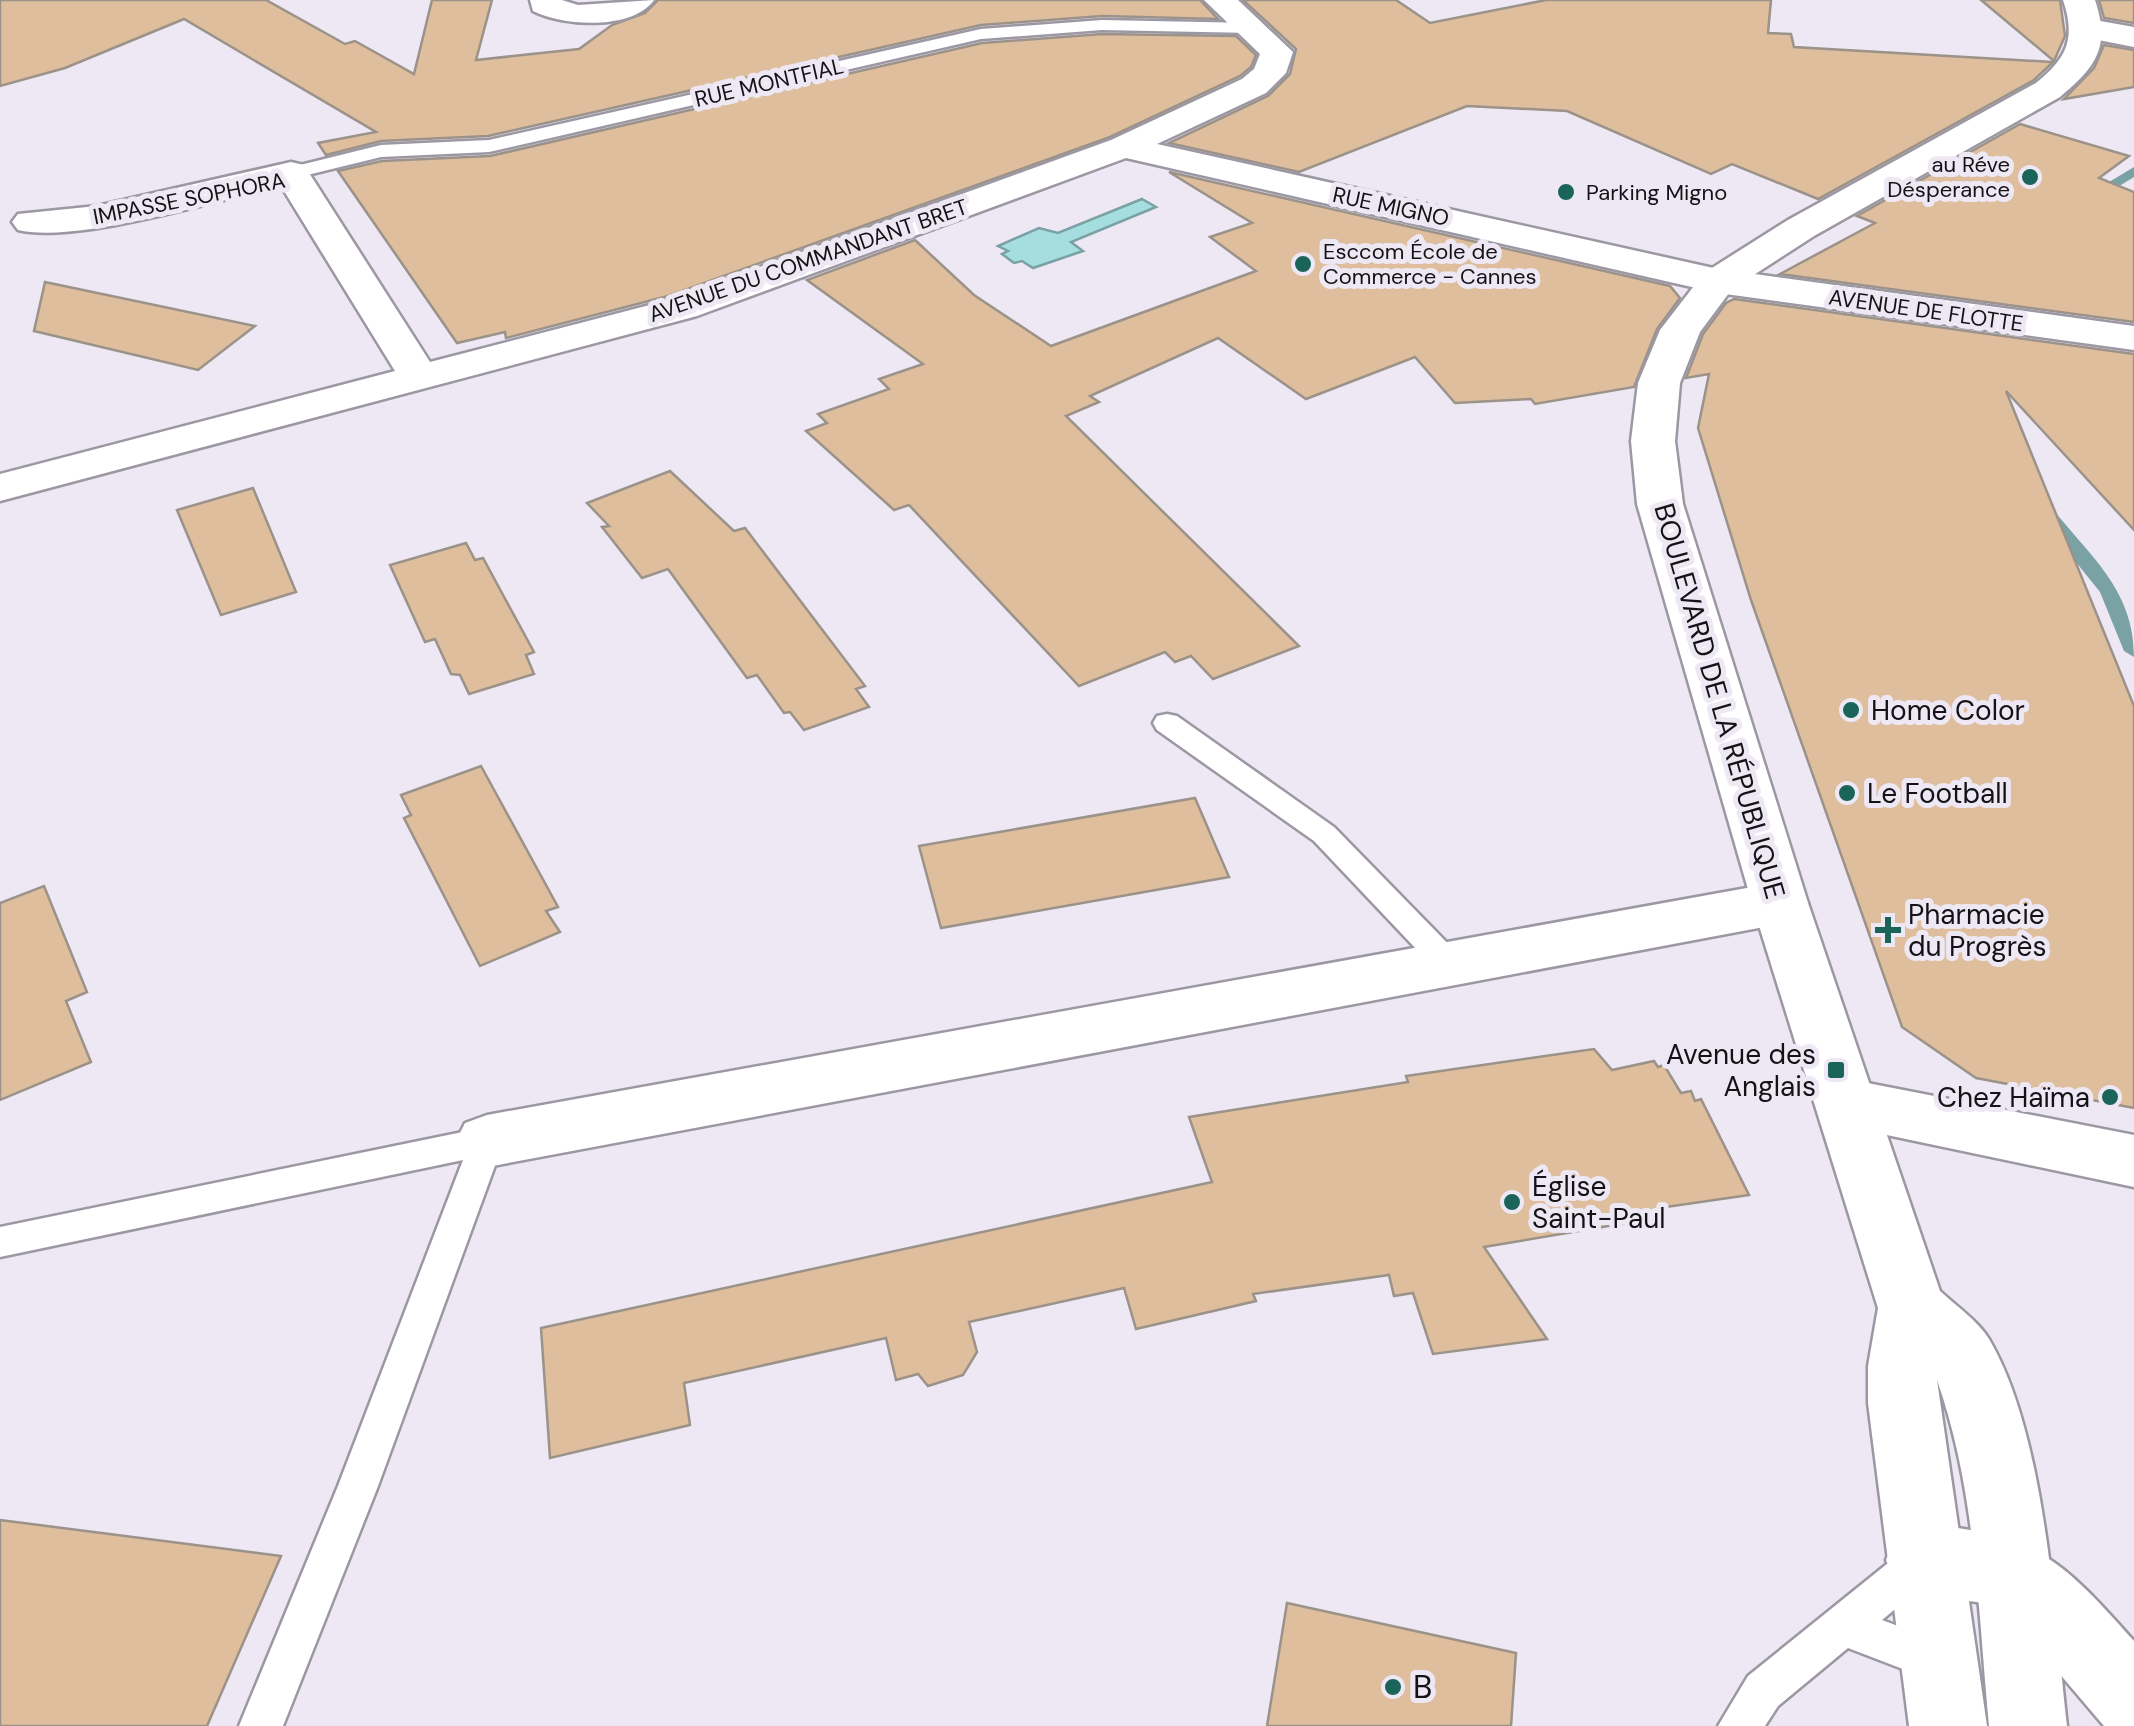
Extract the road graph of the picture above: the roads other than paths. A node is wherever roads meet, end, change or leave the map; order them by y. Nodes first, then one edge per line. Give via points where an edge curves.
1 (546, 0) edge
2 (638, 0) edge
3 (1220, 0) edge
4 (2101, 22) edge
5 (1252, 28) junction
6 (1123, 147) junction
7 (291, 174) junction
8 (31, 222) dead end
9 (1718, 281) junction
10 (2134, 338) edge
11 (418, 376) junction
12 (0, 488) edge
13 (1168, 723) dead end
14 (1780, 903) junction
15 (1449, 964) junction
16 (1847, 1104) junction
17 (487, 1141) junction
18 (2134, 1161) edge
19 (0, 1242) edge
20 (1912, 1308) junction
21 (1923, 1560) junction
22 (2010, 1575) junction
23 (1843, 1626) junction
24 (1944, 1694) edge
25 (2134, 1702) edge
26 (262, 1726) edge
27 (1740, 1726) edge
28 (2028, 1726) edge

1 - 2 street via 556,12 578,14
3 - 5 street, AVENUE DU COMMANDANT BRET
4 - 9 street, BOULEVARD DE LA RÉPUBLIQUE via 2072,71 2048,90
5 - 6 street, AVENUE DU COMMANDANT BRET via 1277,52 1269,73 1232,98
5 - 7 lane, RUE MONTFIAL via 1102,25 981,34 508,142 381,151
6 - 9 street, RUE MIGNO
6 - 11 street, AVENUE DU COMMANDANT BRET via 682,308
7 - 8 street, IMPASSE SOPHORA via 98,218
7 - 11 street, IMPASSE SOPHORA
9 - 10 street, AVENUE DE FLOTTE
9 - 14 street, BOULEVARD DE LA RÉPUBLIQUE via 1680,330 1659,383 1652,441 1660,504
11 - 12 street, AVENUE DU COMMANDANT BRET
13 - 15 lane via 1324,834
14 - 15 street
14 - 16 street, BOULEVARD DE LA RÉPUBLIQUE
15 - 17 street
16 - 18 street
16 - 20 street, BOULEVARD DE LA RÉPUBLIQUE
17 - 19 lane
17 - 26 lane
20 - 21 street, BOULEVARD DE LA RÉPUBLIQUE via 1903,1403
20 - 22 street, BOULEVARD DE LA RÉPUBLIQUE via 1963,1357 1986,1416
21 - 22 street
21 - 23 lane
21 - 24 street, BOULEVARD DE LA RÉPUBLIQUE
22 - 25 street via 2067,1626
22 - 28 street, BOULEVARD DE LA RÉPUBLIQUE
23 - 24 lane
23 - 27 lane via 1764,1691
24 - 28 street, BOULEVARD DE LA RÉPUBLIQUE

